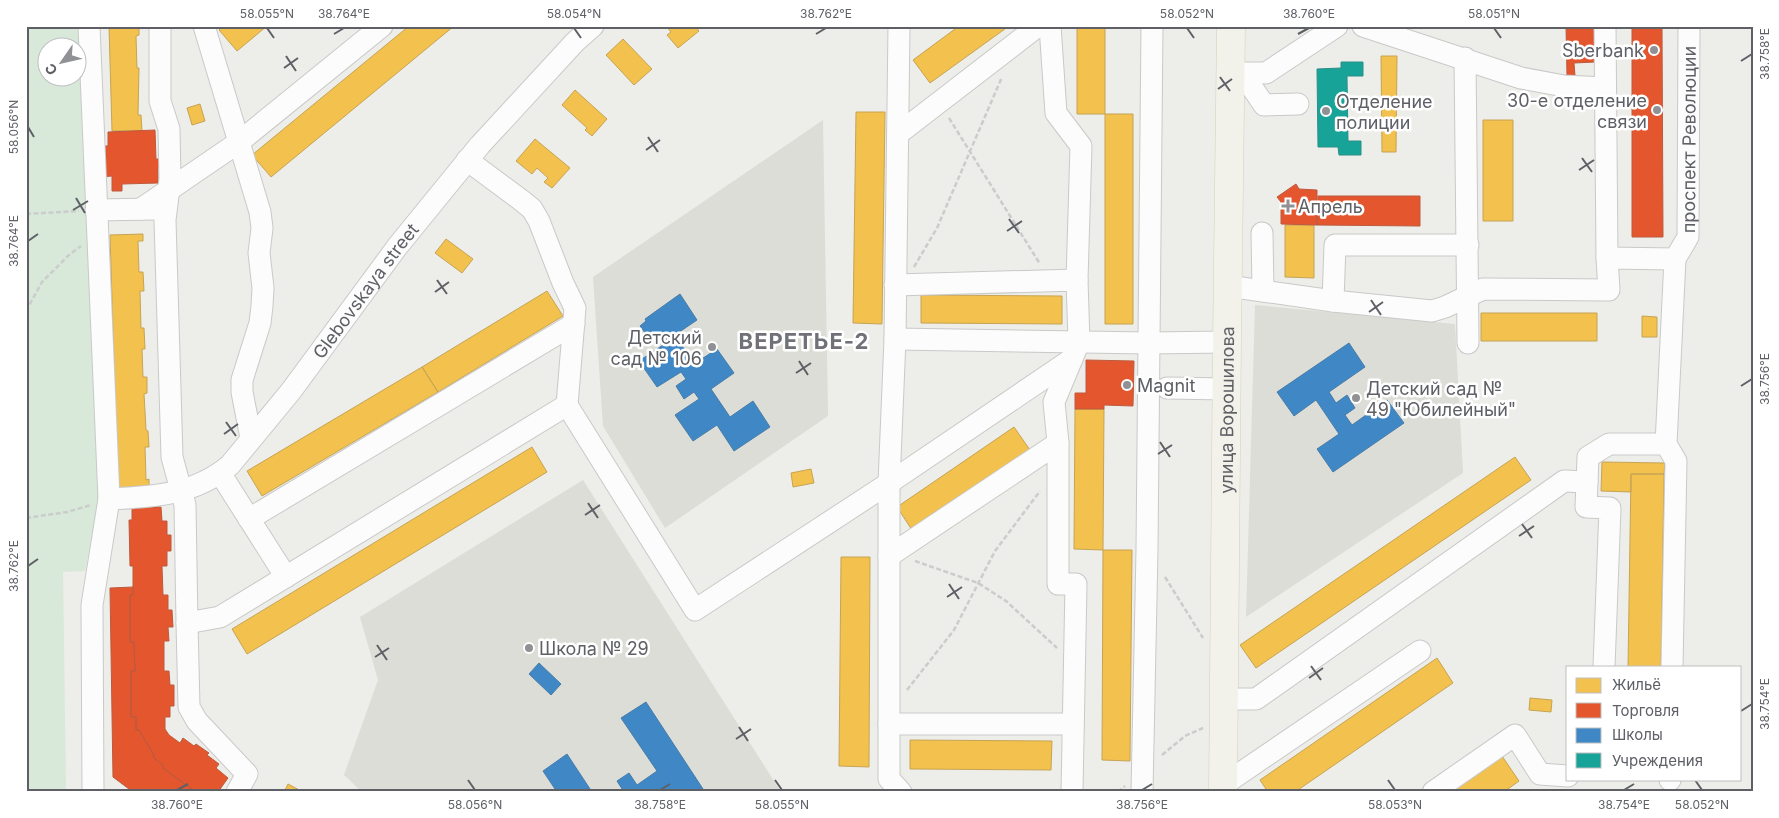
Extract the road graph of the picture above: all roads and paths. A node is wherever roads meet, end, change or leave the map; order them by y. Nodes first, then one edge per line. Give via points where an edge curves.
1 (89, 26) edge
2 (160, 26) edge
3 (204, 26) edge
4 (382, 26) edge
5 (593, 26) edge
6 (899, 26) edge
7 (1038, 26) edge
8 (1050, 26) edge
9 (1152, 26) edge
10 (1231, 26) edge
11 (1337, 26) edge
12 (1363, 26) edge
13 (1605, 26) edge
14 (1689, 26) edge
15 (1016, 43) junction
16 (1465, 58) junction
17 (1231, 78) junction
18 (1604, 88) junction
19 (940, 101) junction
20 (1298, 104) dead end
21 (898, 134) junction
22 (239, 142) junction
23 (971, 152) junction
24 (467, 160) junction
25 (167, 199) junction
26 (96, 210) junction
27 (26, 214) edge
28 (1262, 233) dead end
29 (97, 235) junction
30 (1468, 245) junction
31 (1607, 258) junction
32 (1675, 259) junction
33 (1049, 280) junction
34 (1077, 280) junction
35 (895, 284) junction
36 (1228, 286) junction
37 (1263, 291) junction
38 (1468, 295) junction
39 (1333, 301) junction
40 (26, 311) edge
41 (574, 324) junction
42 (894, 339) junction
43 (1227, 342) junction
44 (1468, 342) dead end
45 (1149, 343) junction
46 (1075, 350) junction
47 (1168, 388) dead end
48 (1227, 389) junction
49 (567, 405) junction
50 (251, 438) junction
51 (1058, 443) junction
52 (1666, 444) junction
53 (1058, 467) junction
54 (220, 473) junction
55 (1587, 482) junction
56 (889, 483) junction
57 (182, 491) junction
58 (108, 499) junction
59 (26, 518) edge
60 (249, 519) junction
61 (1147, 550) junction
62 (889, 556) junction
63 (286, 577) junction
64 (978, 583) junction
65 (187, 623) junction
66 (1206, 643) dead end
67 (1420, 651) dead end
68 (1074, 666) junction
69 (1604, 666) edge
70 (1672, 666) edge
71 (1224, 700) junction
72 (889, 718) junction
73 (1073, 724) junction
74 (1207, 726) dead end
75 (1566, 776) edge
76 (1143, 782) edge
77 (1223, 788) edge
78 (93, 792) edge
79 (237, 792) edge
80 (901, 792) edge
81 (1072, 792) edge
82 (1433, 792) edge

1 - 26 street
2 - 25 street via 160,101 169,129
3 - 22 street
4 - 22 street
5 - 24 street, Glebovskaya street
6 - 21 street
7 - 15 street
8 - 34 street via 1056,113 1081,146
9 - 45 street
10 - 17 main road, улица Ворошилова
11 - 17 street via 1266,73
12 - 16 street
13 - 18 street
14 - 32 street, проспект Революции via 1688,237
15 - 19 street
15 - 23 path
16 - 18 street via 1521,78 1564,86
16 - 30 street
17 - 20 street via 1249,83 1264,105
17 - 36 main road, улица Ворошилова
18 - 31 street
19 - 21 street
19 - 23 path
21 - 35 street
22 - 25 street
22 - 50 street via 262,228 260,322 242,380
23 - 33 path
23 - 35 path via 937,228 910,274
24 - 41 street via 532,209 576,308
24 - 50 street, Glebovskaya street via 397,247 291,391
25 - 26 street via 141,209
25 - 57 street via 172,458
26 - 27 path
26 - 29 street
28 - 37 street
29 - 40 path via 70,254 42,282
29 - 58 street
30 - 38 street
30 - 39 street via 1336,245
31 - 32 street
31 - 38 street via 1608,290 1483,289
32 - 52 street, проспект Революции
33 - 34 street
33 - 35 street
34 - 46 street
35 - 42 street
36 - 37 street
36 - 43 main road, улица Ворошилова
37 - 39 street
38 - 39 street via 1432,311
38 - 44 street
41 - 49 street
41 - 60 street
42 - 46 street
42 - 56 street
43 - 45 street
43 - 48 main road, улица Ворошилова
45 - 46 street
45 - 61 street
46 - 51 street via 1054,402
46 - 56 street
47 - 48 street
48 - 71 main road, улица Ворошилова
49 - 56 street via 695,610
49 - 63 street
50 - 54 street, Glebovskaya street
51 - 53 street
51 - 62 street
52 - 55 street via 1609,444 1588,457
52 - 70 street, проспект Революции via 1676,461
53 - 64 path via 995,551
53 - 68 street via 1058,584 1076,584
54 - 57 street, Glebovskaya street
54 - 60 street
55 - 69 street via 1586,507 1610,508
55 - 71 street via 1564,481 1256,698
56 - 62 street
57 - 58 street, Glebovskaya street via 153,497
57 - 65 street
58 - 59 path via 67,512
58 - 78 street via 92,605
60 - 63 street
61 - 66 path
61 - 76 street
62 - 64 path via 921,562
62 - 72 street
63 - 65 street via 220,617
64 - 68 path via 1006,601
64 - 72 path via 954,630
65 - 79 street via 189,707 197,721 247,774
67 - 77 street
68 - 73 street
71 - 77 main road, улица Ворошилова
72 - 73 street
72 - 80 street via 889,779
73 - 81 street
74 - 76 path via 1185,736
75 - 82 street via 1540,774 1515,735

